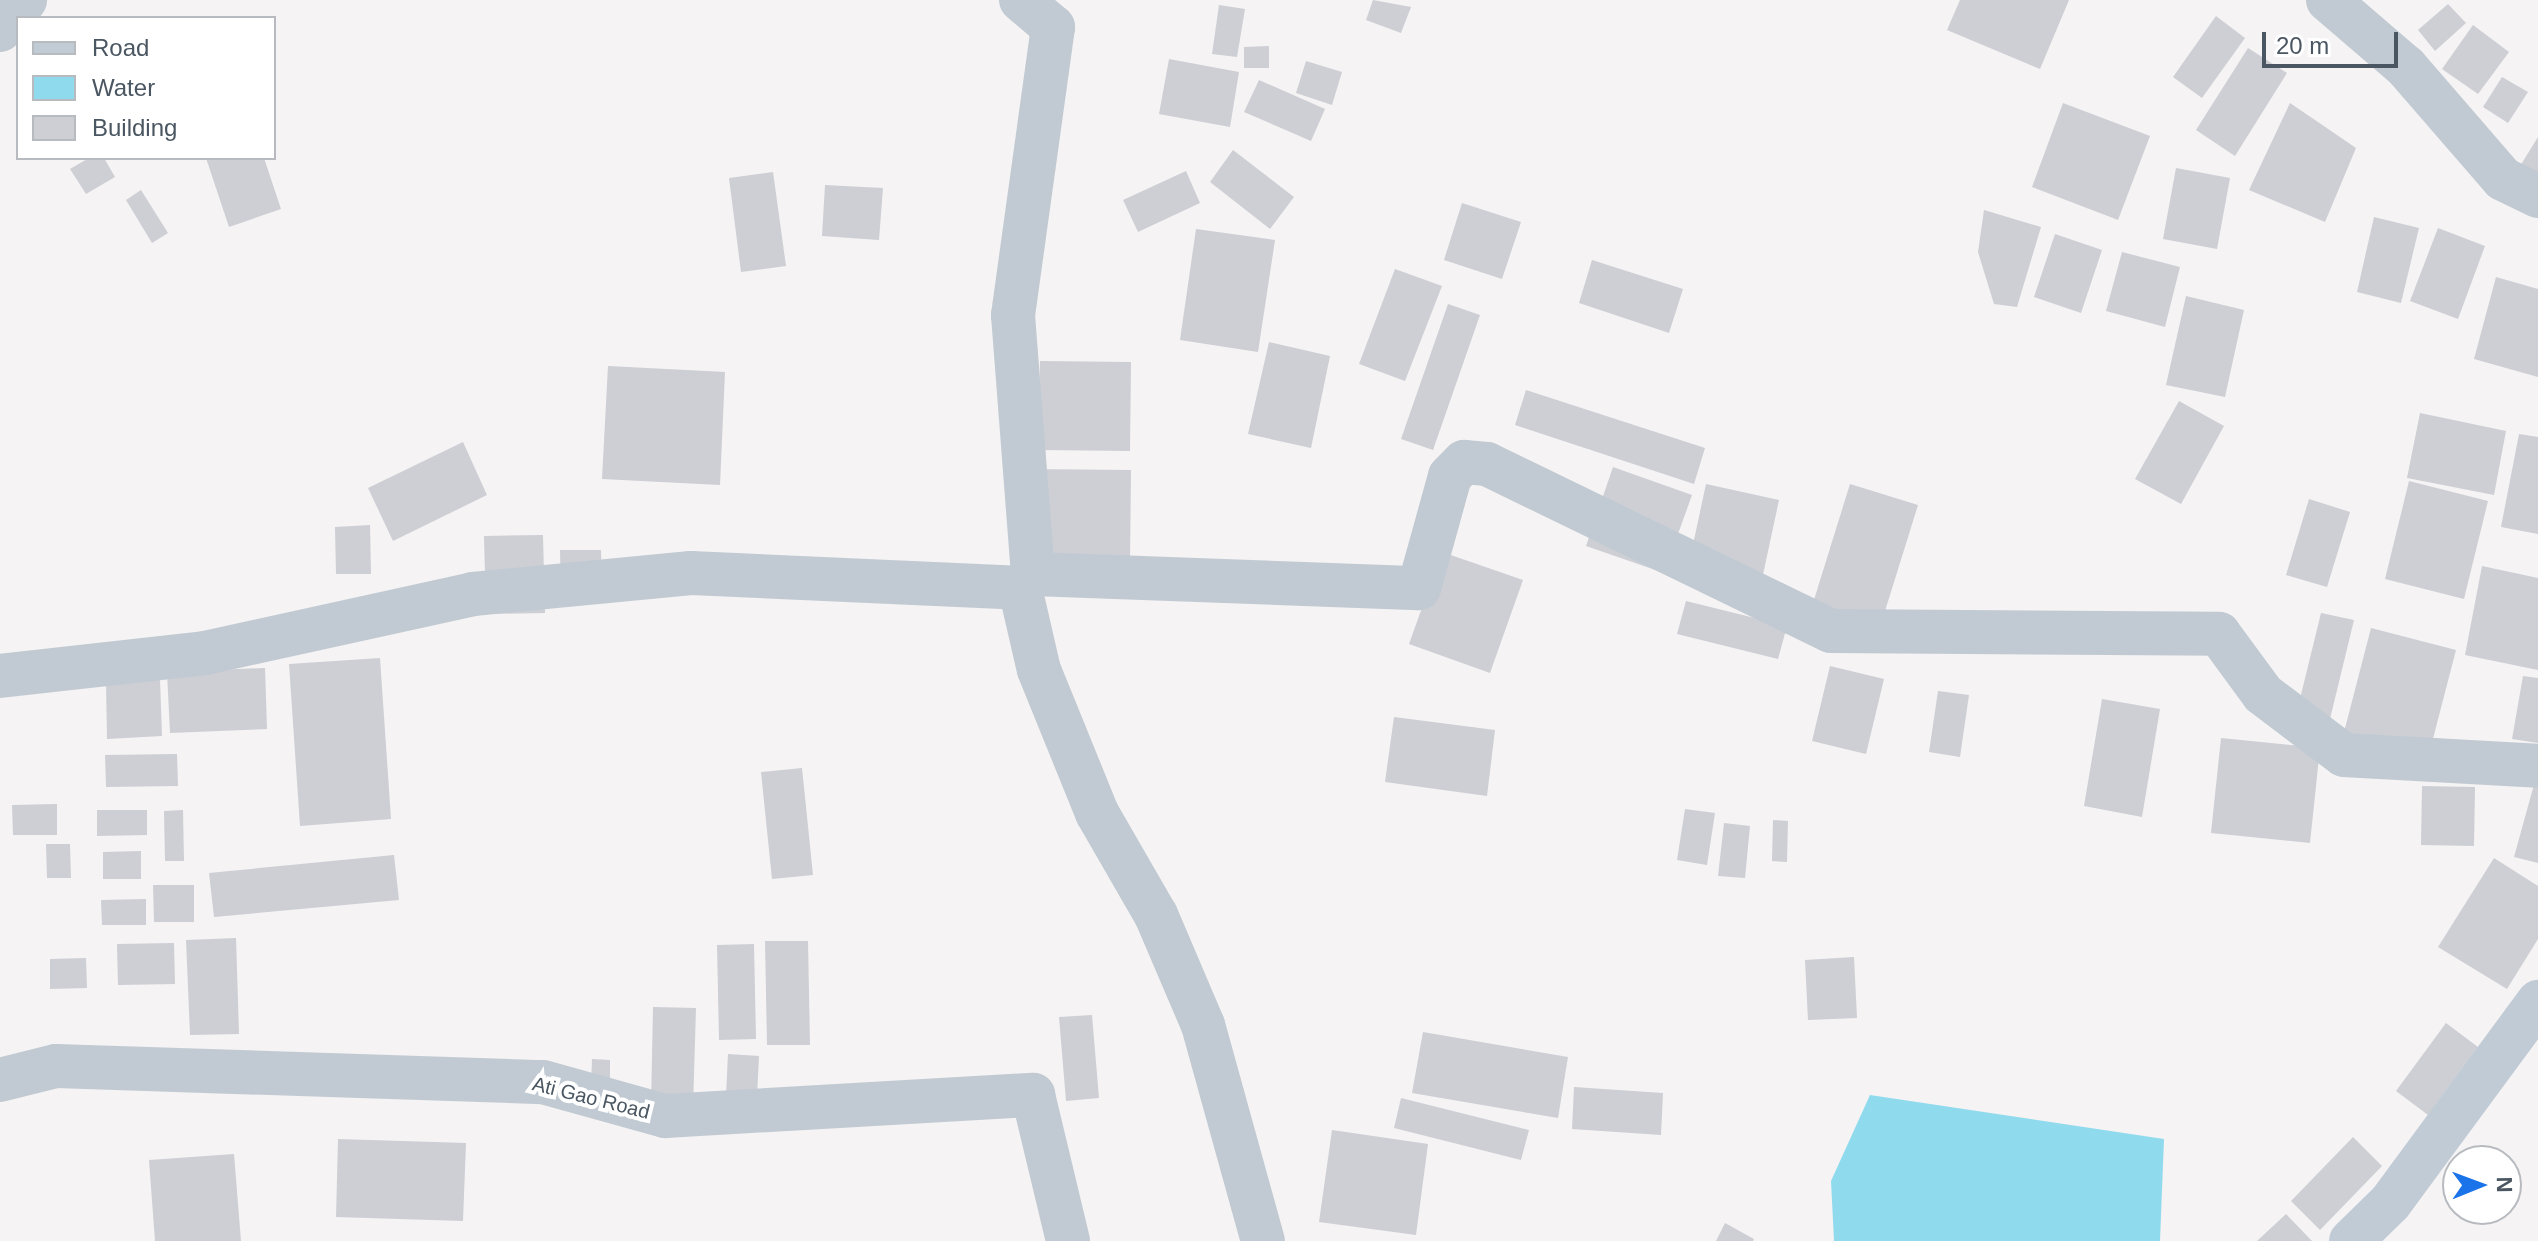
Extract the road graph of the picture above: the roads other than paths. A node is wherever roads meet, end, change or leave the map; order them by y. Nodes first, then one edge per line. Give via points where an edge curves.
1 (25, 0) edge
2 (1021, 0) edge
3 (2328, 0) edge
4 (0, 30) edge
5 (2538, 196) edge
6 (1026, 581) junction
7 (0, 676) edge
8 (2538, 766) edge
9 (2538, 1002) edge
10 (0, 1080) edge
11 (1068, 1241) edge
12 (1263, 1241) edge
13 (2351, 1241) edge

1 - 4 street
2 - 6 street via 1053,27 1013,315
3 - 5 street via 2406,67 2503,179
6 - 7 street via 691,573 473,594 205,653
6 - 8 street via 1419,588 1450,476 1464,462 1487,464 1831,631 2219,634 2263,694 2344,755
6 - 12 street via 1039,670 1097,813 1156,915 1203,1025
9 - 13 main road via 2390,1203
10 - 11 street, Ati Gao Road via 56,1066 543,1082 665,1116 1033,1095

